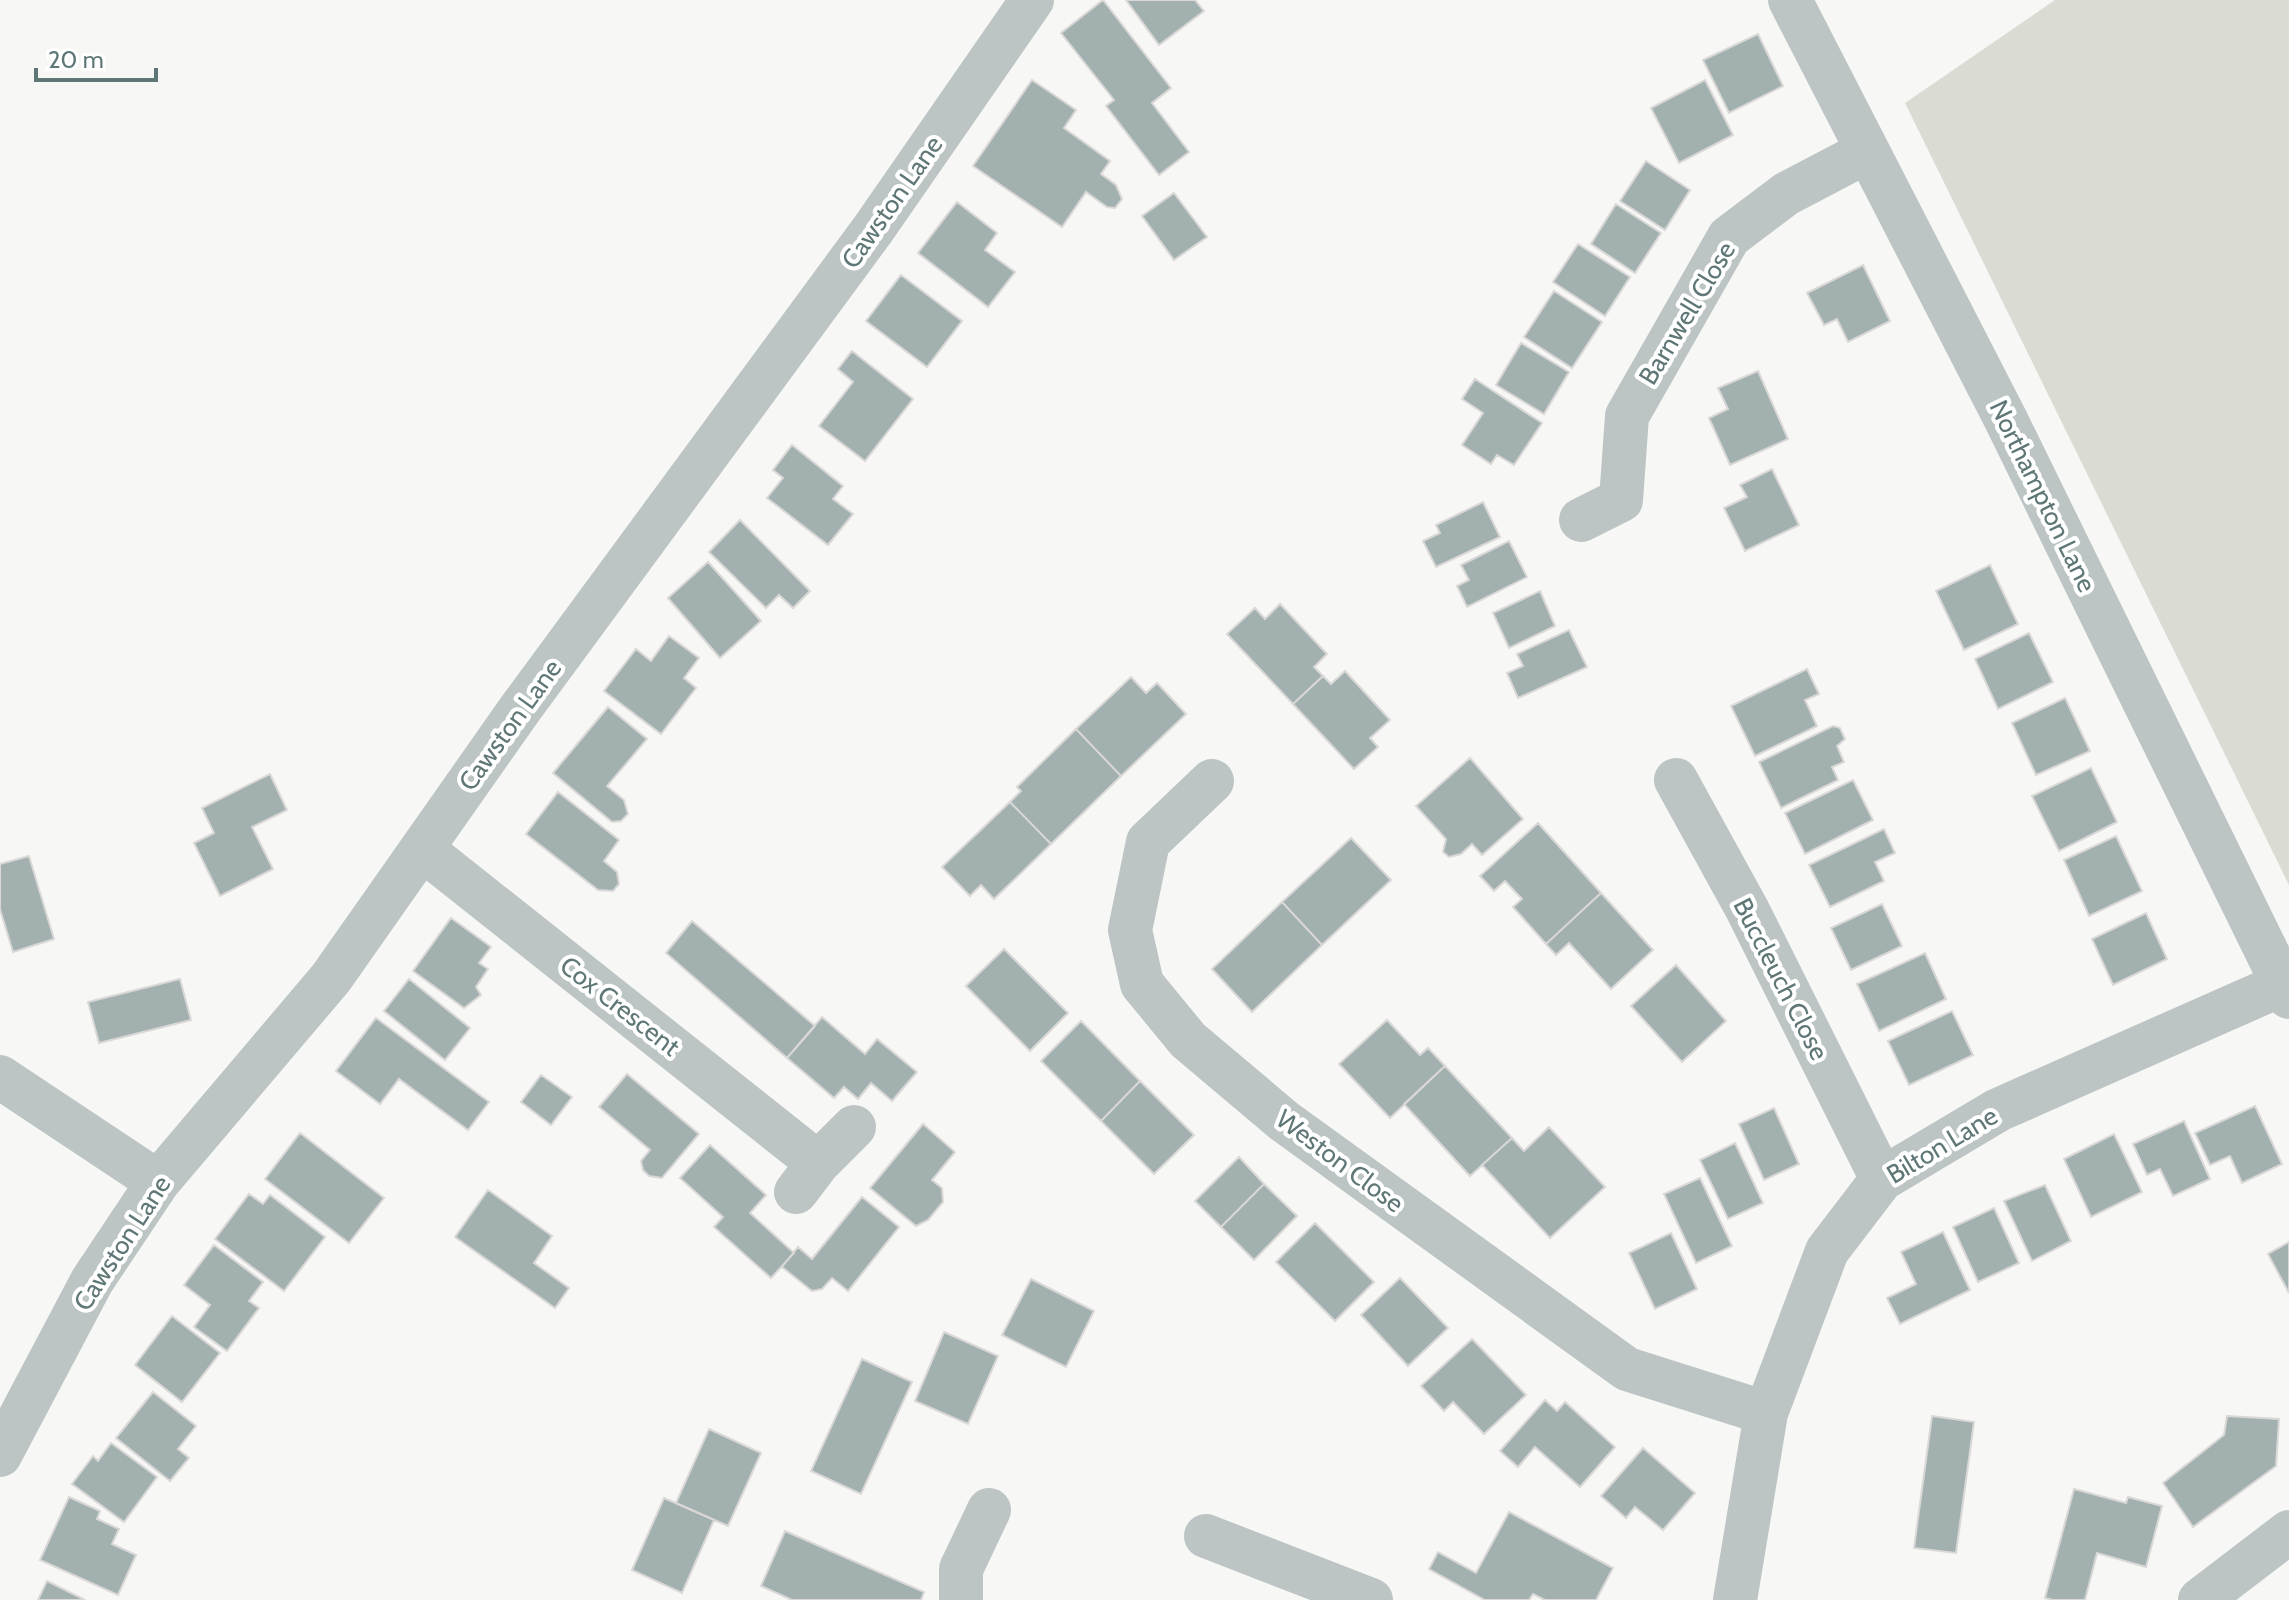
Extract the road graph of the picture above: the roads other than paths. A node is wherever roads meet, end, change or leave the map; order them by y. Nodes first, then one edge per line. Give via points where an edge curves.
1 (1032, 0) edge
2 (1790, 0) edge
3 (1866, 152) junction
4 (1581, 520) dead end
5 (1676, 780) dead end
6 (1212, 781) dead end
7 (422, 849) junction
8 (2286, 990) edge
9 (0, 1077) edge
10 (854, 1127) dead end
11 (1882, 1179) junction
12 (158, 1182) junction
13 (1766, 1413) junction
14 (0, 1455) edge
15 (989, 1510) dead end
16 (2289, 1532) edge
17 (1206, 1536) dead end
18 (961, 1600) edge
19 (1371, 1600) edge
20 (1735, 1600) edge
21 (2200, 1600) edge

1 - 7 street, Cawston Lane via 874,228
2 - 3 street, Northampton Lane
3 - 4 street, Barnwell Close via 1786,194 1729,237 1627,416 1621,500
3 - 8 street, Northampton Lane via 2005,418
5 - 11 street, Buccleuch Close
6 - 13 street, Weston Close via 1148,842 1130,930 1142,984 1188,1040 1284,1121 1627,1369
7 - 10 street, Cox Crescent via 807,1177
7 - 12 street, Cawston Lane via 331,978
8 - 11 street, Bilton Lane via 1998,1110
9 - 12 street
11 - 13 street, Bilton Lane via 1827,1251
12 - 14 street, Cawston Lane via 92,1281
13 - 20 street, Bilton Lane
15 - 18 street via 961,1569
16 - 21 street
17 - 19 street

